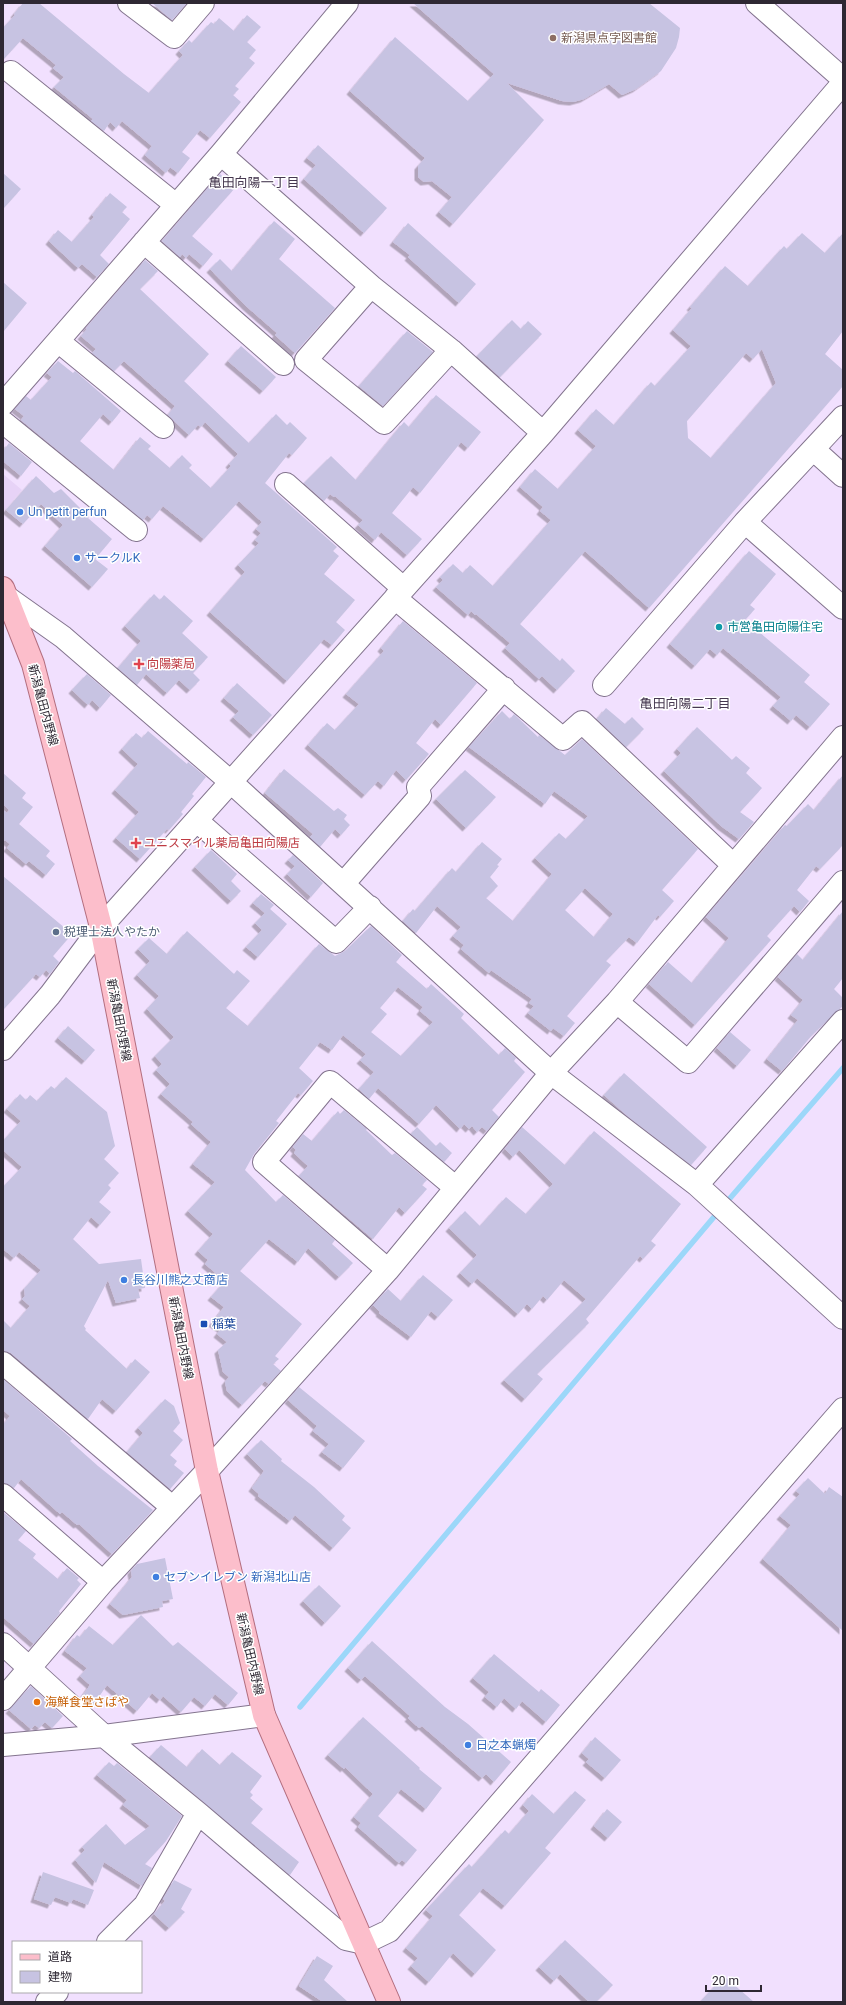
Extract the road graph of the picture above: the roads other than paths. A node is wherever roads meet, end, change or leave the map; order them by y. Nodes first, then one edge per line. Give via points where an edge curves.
1 (128, 3) edge
2 (203, 3) edge
3 (347, 3) edge
4 (757, 3) edge
5 (12, 72) dead end
6 (843, 79) edge
7 (843, 83) edge
8 (221, 154) junction
9 (176, 205) junction
10 (144, 242) junction
11 (371, 286) junction
12 (58, 341) junction
13 (451, 350) junction
14 (282, 364) dead end
15 (3, 404) edge
16 (843, 417) edge
17 (3, 422) edge
18 (163, 427) dead end
19 (543, 433) junction
20 (813, 449) junction
21 (843, 476) edge
22 (286, 484) dead end
23 (745, 522) junction
24 (136, 530) dead end
25 (6, 593) edge
26 (399, 593) junction
27 (843, 608) edge
28 (604, 686) dead end
29 (504, 688) junction
30 (843, 737) edge
31 (232, 783) junction
32 (197, 821) junction
33 (733, 865) junction
34 (843, 882) edge
35 (344, 883) junction
36 (370, 907) junction
37 (101, 927) junction
38 (617, 1002) junction
39 (843, 1021) edge
40 (3, 1049) edge
41 (551, 1073) junction
42 (696, 1185) junction
43 (456, 1188) junction
44 (388, 1270) junction
45 (843, 1318) edge
46 (3, 1363) edge
47 (843, 1410) edge
48 (207, 1471) junction
49 (3, 1495) edge
50 (172, 1507) junction
51 (103, 1582) junction
52 (3, 1644) edge
53 (29, 1666) junction
54 (3, 1699) edge
55 (264, 1715) junction
56 (104, 1736) junction
57 (3, 1745) edge
58 (198, 1812) junction
59 (109, 1941) edge
60 (364, 1943) junction
61 (389, 2002) edge

1 - 2 street via 174,37
3 - 8 street
4 - 6 street
5 - 9 street
7 - 19 street
8 - 9 street
8 - 11 street
9 - 10 street
10 - 12 street
10 - 14 street
11 - 13 street
11 - 13 street via 306,360 384,423
12 - 15 street
12 - 18 street
13 - 19 street
16 - 20 street
17 - 24 street
19 - 26 street
20 - 21 street
20 - 23 street
22 - 26 street
23 - 27 street
23 - 28 street
25 - 31 street via 63,636
25 - 37 main road, 新潟亀田内野線 via 33,664
26 - 29 street
26 - 31 street
29 - 33 street via 563,739 582,722
29 - 35 street via 418,787 420,796
30 - 33 street
31 - 32 street
31 - 35 street
32 - 36 street via 336,942
32 - 37 street
33 - 38 street
34 - 38 street via 688,1062
35 - 36 street
36 - 41 street
37 - 40 street via 50,995
37 - 48 main road, 新潟亀田内野線
38 - 41 street
39 - 42 street
41 - 42 street
41 - 43 street
42 - 45 street
43 - 44 street
43 - 44 street via 330,1082 264,1162
44 - 48 street
46 - 50 street
47 - 60 street via 389,1931
48 - 50 street
48 - 55 main road, 新潟亀田内野線
49 - 51 street
50 - 51 street
51 - 53 street
52 - 53 street
53 - 54 street
53 - 56 street
55 - 56 street
55 - 60 main road, 新潟亀田内野線
56 - 57 street
56 - 58 street
58 - 59 street via 145,1905
58 - 60 street via 346,1939
60 - 61 main road, 新潟亀田内野線

